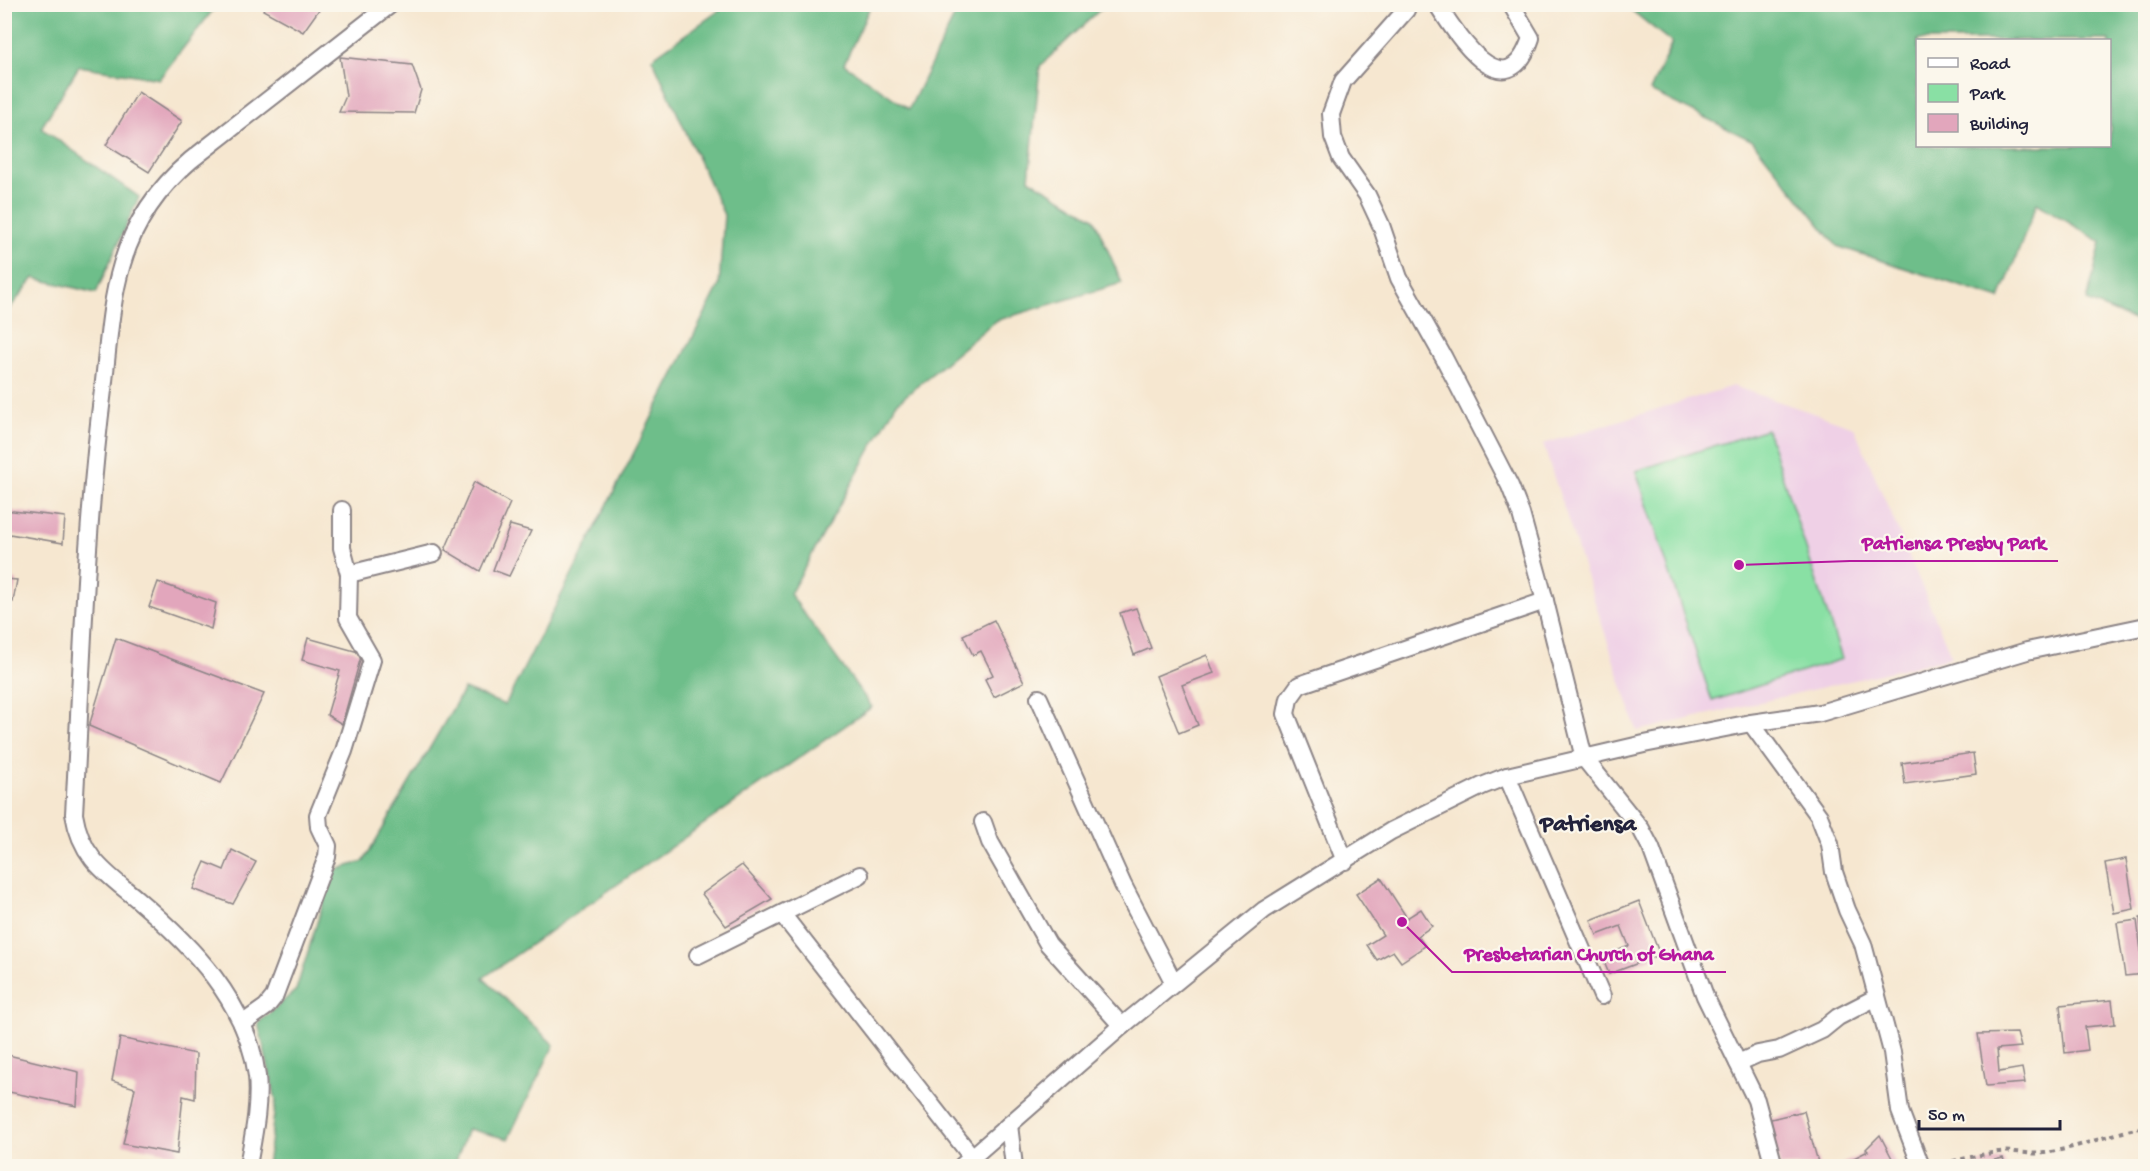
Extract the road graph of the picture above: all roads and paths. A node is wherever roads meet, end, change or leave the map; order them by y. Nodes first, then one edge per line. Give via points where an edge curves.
1 (391, 4) edge
2 (1408, 4) edge
3 (1437, 4) edge
4 (1511, 4) edge
5 (342, 510) dead end
6 (434, 553) dead end
7 (349, 574) junction
8 (1545, 601) junction
9 (2145, 626) edge
10 (1039, 698) dead end
11 (1750, 723) junction
12 (1584, 758) junction
13 (1507, 776) junction
14 (983, 822) dead end
15 (1345, 861) junction
16 (860, 875) dead end
17 (782, 914) junction
18 (698, 955) dead end
19 (1174, 983) junction
20 (1602, 996) dead end
21 (1877, 997) junction
22 (242, 1024) junction
23 (1122, 1026) junction
24 (1738, 1062) junction
25 (1009, 1125) junction
26 (2145, 1127) edge
27 (967, 1162) edge
28 (248, 1167) edge
29 (1014, 1167) edge
30 (1774, 1167) edge
31 (1921, 1167) edge
32 (1926, 1167) edge

1 - 22 street via 172,177 144,214 132,238 115,293 95,448 74,814 77,831 95,864 180,936 221,987
2 - 8 street via 1343,81 1331,114 1333,137 1341,158 1381,225 1399,278 1510,486
3 - 4 street via 1474,57 1495,68 1518,61 1531,38
5 - 7 street via 342,548
6 - 7 street
7 - 22 street via 348,618 372,660 344,750 318,815 328,852 279,985 266,1007
8 - 12 street
8 - 15 street via 1299,685 1289,699 1286,714
9 - 11 street via 2027,651 1820,713
10 - 19 street via 1123,885
11 - 12 street
11 - 21 street via 1819,816
12 - 13 street
12 - 24 street via 1641,829 1651,848 1705,996
13 - 15 street via 1391,831
13 - 20 street
14 - 23 street via 990,842 1048,944
15 - 19 street via 1264,910
16 - 17 street
17 - 18 street
17 - 27 street
19 - 23 street
21 - 24 street via 1787,1046
21 - 31 street via 1892,1052 1900,1111
22 - 28 street via 257,1077 256,1118
23 - 25 street
24 - 30 street via 1756,1100
25 - 27 street
25 - 29 street
26 - 32 path via 2045,1153 2000,1152

